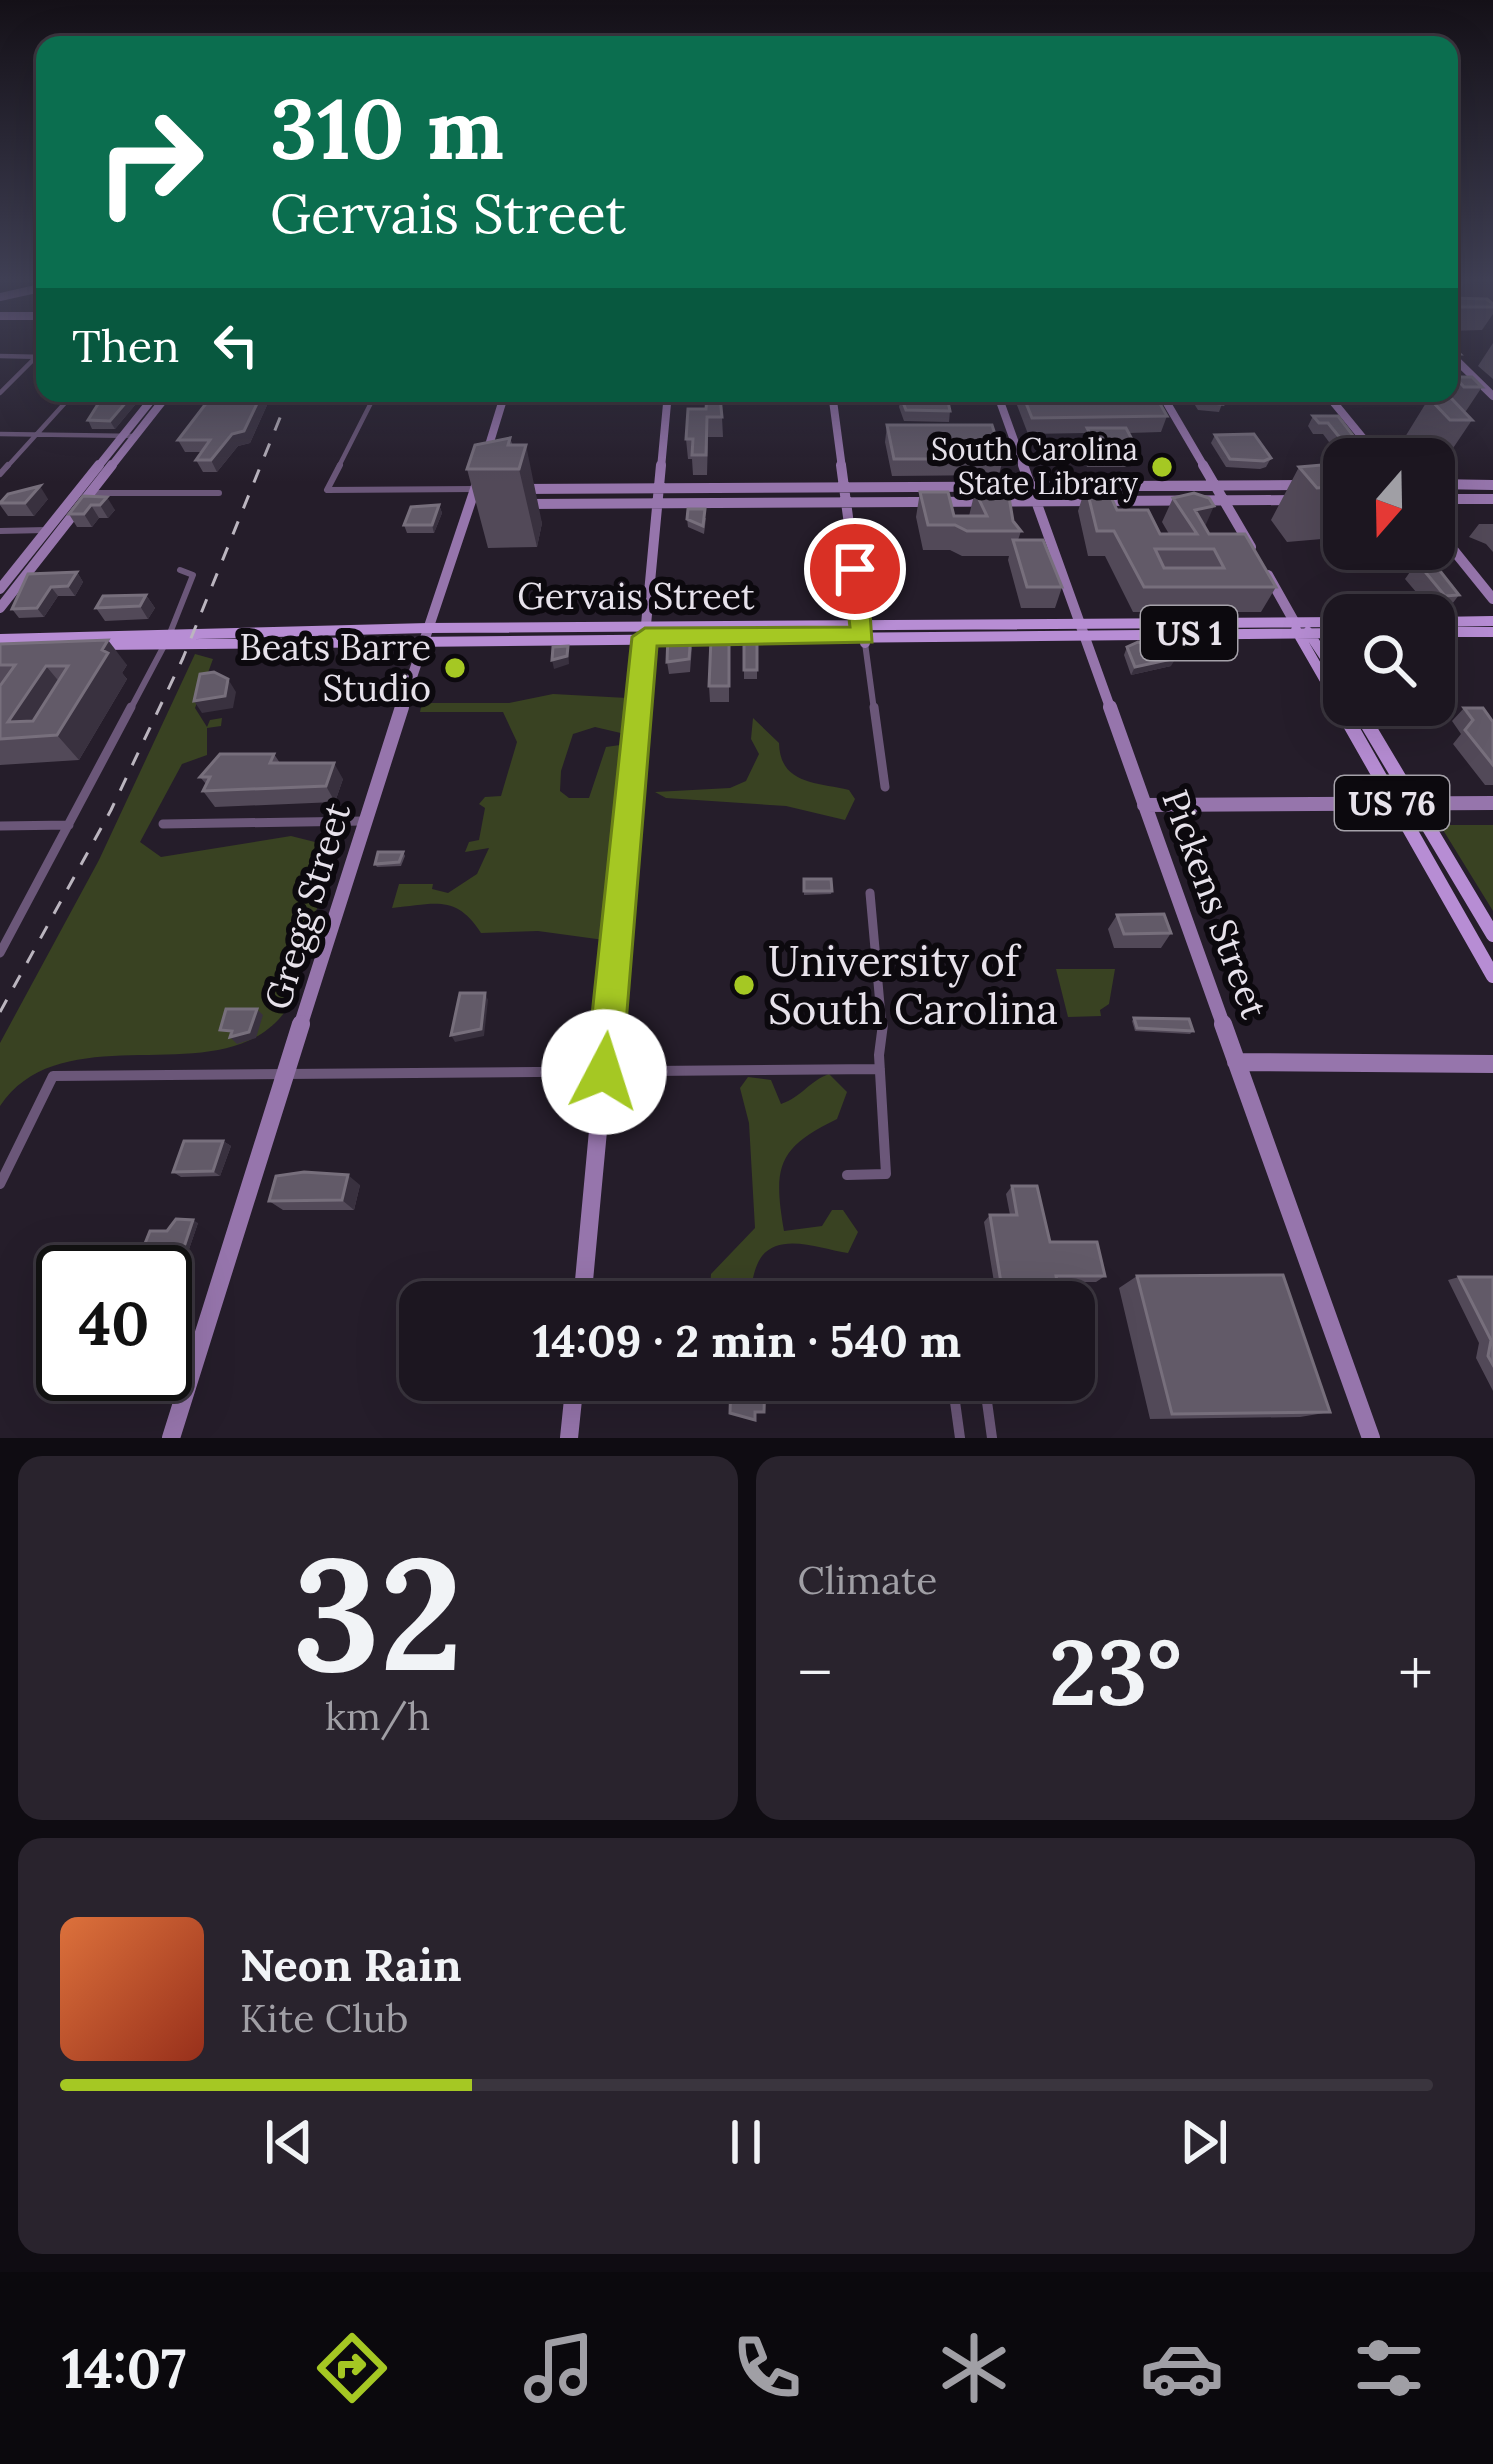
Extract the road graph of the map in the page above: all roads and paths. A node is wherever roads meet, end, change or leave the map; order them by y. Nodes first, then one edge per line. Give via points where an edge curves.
1 (0, 356) edge
2 (35, 357) joint
3 (1458, 361) edge
4 (1474, 390) edge
5 (1491, 392) edge
6 (0, 393) edge
7 (66, 402) edge
8 (151, 402) edge
9 (161, 402) edge
10 (371, 402) edge
11 (502, 402) edge
12 (667, 402) edge
13 (833, 402) edge
14 (1000, 402) edge
15 (1166, 402) edge
16 (1333, 402) edge
17 (0, 434) edge
18 (39, 434) junction
19 (130, 435) junction
20 (1363, 438) edge
21 (0, 474) edge
22 (1455, 484) edge
23 (1300, 485) junction
24 (1318, 485) edge
25 (1493, 485) edge
26 (844, 486) junction
27 (941, 486) junction
28 (1030, 486) junction
29 (1215, 486) junction
30 (659, 487) junction
31 (754, 487) junction
32 (475, 489) junction
33 (491, 489) edge
34 (510, 489) edge
35 (219, 493) dead end
36 (77, 494) junction
37 (91, 494) junction
38 (1455, 499) edge
39 (1493, 499) edge
40 (1224, 500) junction
41 (846, 501) junction
42 (945, 501) junction
43 (1035, 501) junction
44 (755, 502) junction
45 (658, 503) junction
46 (470, 504) junction
47 (484, 504) edge
48 (514, 504) edge
49 (48, 530) junction
50 (0, 531) edge
51 (1455, 552) edge
52 (179, 569) dead end
53 (0, 589) edge
54 (1493, 599) edge
55 (0, 608) edge
56 (1493, 621) edge
57 (1455, 622) edge
58 (1323, 626) edge
59 (1081, 628) junction
60 (1300, 630) junction
61 (646, 631) junction
62 (1323, 632) edge
63 (1455, 632) edge
64 (1493, 632) edge
65 (426, 633) junction
66 (863, 634) junction
67 (168, 638) junction
68 (0, 639) edge
69 (0, 649) edge
70 (1323, 659) edge
71 (1369, 726) edge
72 (885, 788) dead end
73 (1493, 803) edge
74 (1392, 804) junction
75 (1417, 804) junction
76 (1144, 805) junction
77 (364, 821) junction
78 (163, 824) dead end
79 (70, 825) junction
80 (0, 826) edge
81 (870, 893) dead end
82 (1493, 935) edge
83 (0, 953) edge
84 (1493, 976) edge
85 (1236, 1062) junction
86 (1493, 1064) edge
87 (880, 1069) junction
88 (604, 1072) junction
89 (286, 1076) junction
90 (847, 1175) dead end
91 (0, 1184) edge
92 (585, 1281) edge
93 (573, 1401) edge
94 (955, 1401) edge
95 (987, 1401) edge
96 (171, 1438) edge
97 (569, 1438) edge
98 (960, 1438) edge
99 (992, 1438) edge
100 (1371, 1438) edge

1 - 2 street
2 - 6 street
3 - 5 street
4 - 5 street
7 - 18 street
8 - 19 street
9 - 19 street
10 - 32 street via 327,490
11 - 32 street, Gregg Street
12 - 30 street
13 - 26 street
14 - 28 street, Pickens Street
15 - 29 street
16 - 20 street
17 - 18 street
18 - 19 street
18 - 21 street
19 - 36 street
19 - 37 street
22 - 25 street
23 - 24 street
23 - 29 street
23 - 40 street via 1311,500
26 - 27 street
26 - 31 street
26 - 41 street
27 - 28 street
27 - 42 street
28 - 29 street
28 - 43 street, Pickens Street
29 - 40 street
30 - 31 street
30 - 34 street
30 - 45 street
31 - 44 street
32 - 33 street
32 - 46 street, Gregg Street
35 - 37 street
36 - 37 street
36 - 49 street
37 - 55 street
38 - 39 street
40 - 43 street
40 - 60 street
41 - 42 street
41 - 44 street
41 - 66 street
42 - 43 street
43 - 59 street, Pickens Street
44 - 45 street
45 - 48 street
45 - 61 street
46 - 47 street
46 - 65 street, Gregg Street
49 - 50 street
49 - 53 street
51 - 54 street
52 - 67 street via 193,575 192,584
56 - 57 main road
58 - 60 main road, Gervais Street
59 - 60 main road, Gervais Street / US 1
59 - 66 main road, Gervais Street / US 1
59 - 76 street, Pickens Street
60 - 62 main road, Gervais Street / US 1
60 - 70 main road
60 - 74 main road, US 76
61 - 65 main road, Gervais Street / US 1
61 - 66 main road, Gervais Street / US 1
61 - 88 street
63 - 64 main road
65 - 67 main road, Gervais Street / US 1
65 - 77 street, Gregg Street
66 - 72 street
67 - 68 main road, Gervais Street
67 - 69 main road, Gervais Street / US 1
67 - 79 street
71 - 75 main road, US 76
73 - 75 street
74 - 75 street
74 - 76 street
74 - 84 main road, US 76
75 - 82 main road, US 76
76 - 85 street, Pickens Street
77 - 78 street
77 - 89 street, Gregg Street
79 - 80 street
79 - 83 street
81 - 87 street
85 - 86 street
85 - 100 street, Pickens Street
87 - 88 street
87 - 90 street via 886,1174
88 - 89 street
88 - 92 street
89 - 91 street via 52,1076
89 - 96 street, Gregg Street
93 - 97 street
94 - 98 street
95 - 99 street

